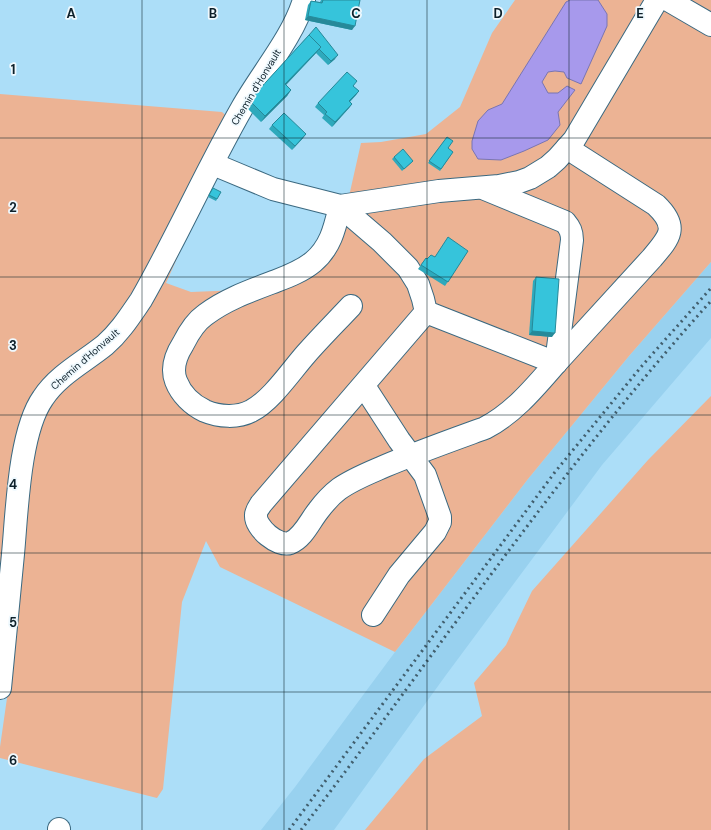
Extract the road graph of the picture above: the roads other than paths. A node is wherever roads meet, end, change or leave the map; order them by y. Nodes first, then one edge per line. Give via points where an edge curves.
1 (304, 0) edge
2 (657, 0) edge
3 (668, 0) edge
4 (711, 25) edge
5 (567, 148) junction
6 (213, 164) junction
7 (484, 188) junction
8 (340, 206) junction
9 (351, 306) dead end
10 (426, 312) junction
11 (556, 363) junction
12 (364, 386) junction
13 (411, 455) junction
14 (373, 614) dead end
15 (0, 688) edge

1 - 6 street, Chemin d'Honvault via 291,29 243,105
2 - 5 street
3 - 4 street
5 - 7 street via 548,167 530,178 509,185
5 - 11 street via 656,205 667,217 670,228 665,241 652,258
6 - 8 street via 273,189
6 - 15 street, Chemin d'Honvault via 148,289 127,320 105,345 48,391 32,418 19,489
7 - 8 street via 439,191
7 - 11 street via 565,222 572,233
8 - 9 street via 326,248 313,262 296,273 226,302 198,321 176,359 174,372 178,386 188,400 205,411 221,416 246,414 268,398
8 - 10 street via 408,268 418,284
10 - 11 street
10 - 12 street
11 - 13 street via 514,408 494,424
12 - 13 street
12 - 13 street via 257,510 257,522 260,527 279,542 292,542 338,490 359,477
13 - 14 street via 428,482 440,522

